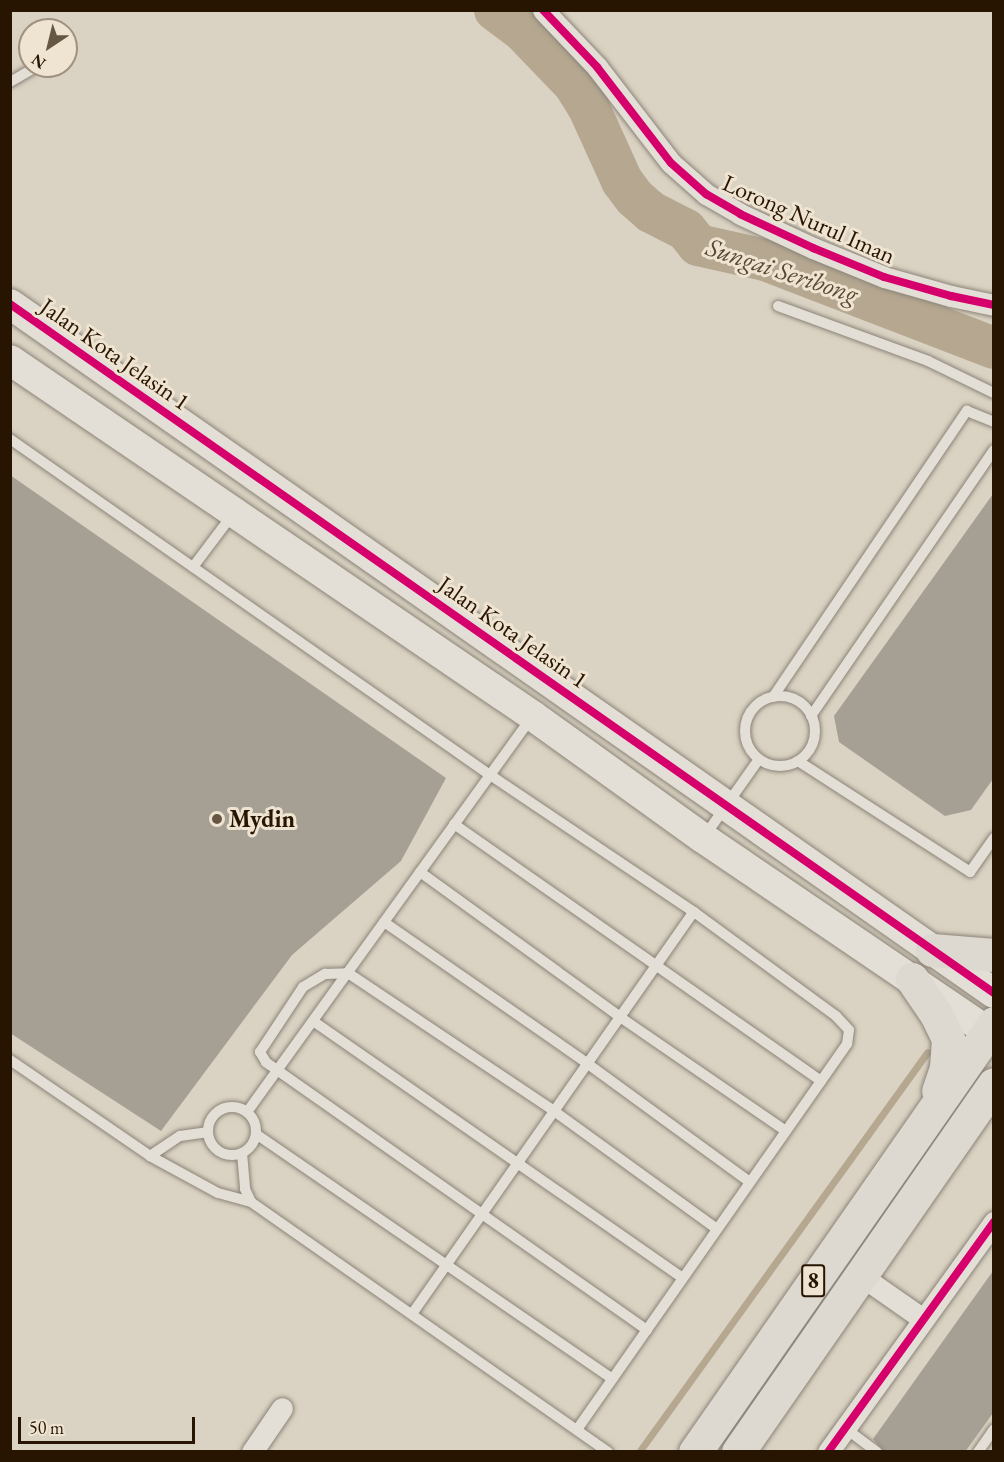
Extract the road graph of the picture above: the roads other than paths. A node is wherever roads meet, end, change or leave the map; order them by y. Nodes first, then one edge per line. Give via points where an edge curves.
1 (543, 10) edge
2 (10, 304) edge
3 (993, 305) edge
4 (778, 306) dead end
5 (10, 360) edge
6 (993, 393) edge
7 (993, 422) edge
8 (10, 439) edge
9 (993, 450) edge
10 (233, 514) junction
11 (193, 567) junction
12 (773, 697) junction
13 (533, 716) junction
14 (811, 716) junction
15 (759, 759) junction
16 (798, 761) junction
17 (490, 775) junction
18 (726, 805) junction
19 (454, 824) junction
20 (703, 838) junction
21 (993, 838) edge
22 (420, 872) junction
23 (694, 912) junction
24 (384, 922) junction
25 (932, 950) junction
26 (993, 955) edge
27 (656, 967) junction
28 (348, 973) junction
29 (912, 979) junction
30 (993, 993) edge
31 (620, 1017) junction
32 (313, 1021) junction
33 (992, 1030) edge
34 (10, 1060) edge
35 (588, 1064) junction
36 (277, 1071) junction
37 (821, 1081) junction
38 (993, 1084) edge
39 (931, 1110) junction
40 (555, 1111) junction
41 (993, 1111) edge
42 (247, 1113) junction
43 (960, 1130) junction
44 (786, 1131) junction
45 (207, 1132) junction
46 (256, 1134) junction
47 (242, 1153) junction
48 (150, 1156) junction
49 (518, 1163) junction
50 (750, 1182) junction
51 (251, 1202) junction
52 (482, 1214) junction
53 (993, 1222) edge
54 (717, 1229) junction
55 (447, 1264) junction
56 (860, 1275) junction
57 (683, 1278) junction
58 (412, 1314) junction
59 (923, 1319) junction
60 (647, 1330) junction
61 (612, 1379) junction
62 (282, 1408) dead end
63 (845, 1428) junction
64 (993, 1429) edge
65 (577, 1430) junction
66 (252, 1452) edge
67 (608, 1452) edge
68 (695, 1452) edge
69 (738, 1452) edge
70 (828, 1452) edge
71 (877, 1452) edge
72 (978, 1452) edge

1 - 3 street, Lorong Nurul Iman via 597,67 672,163 706,194 813,248 884,276
2 - 18 street, Jalan Kota Jelasin 1
4 - 6 lane via 928,361
5 - 10 street
7 - 12 lane via 968,411
8 - 11 lane
9 - 14 lane
10 - 11 lane
10 - 13 street
11 - 17 lane
12 - 14 lane via 796,700
12 - 15 lane via 754,708 745,729 751,750
13 - 17 lane
13 - 20 street
14 - 16 lane via 815,736
15 - 16 lane via 779,766
15 - 18 lane
16 - 21 lane via 970,872
17 - 19 lane
17 - 23 lane
18 - 20 lane
18 - 25 street, Jalan Kota Jelasin 1
19 - 22 lane
19 - 27 lane
20 - 29 street
22 - 24 lane
22 - 31 lane
23 - 27 lane
23 - 37 lane via 836,1016 849,1030 847,1044
24 - 28 lane
24 - 35 lane
25 - 26 main road
25 - 30 street, Jalan Kota Jelasin 1
27 - 31 lane
27 - 37 lane
28 - 32 lane
28 - 36 lane via 325,974 303,987 260,1052
28 - 40 lane
29 - 33 street
29 - 39 main road via 948,1039 946,1068
31 - 35 lane
31 - 44 lane
32 - 36 lane
32 - 49 lane
33 - 39 main road, 8
34 - 48 lane
35 - 40 lane
35 - 50 lane
36 - 42 lane
36 - 52 lane
37 - 44 lane
38 - 43 main road, 8
39 - 68 main road, 8
40 - 49 lane
40 - 54 lane
41 - 43 main road
42 - 45 lane via 233,1107 218,1111
42 - 46 lane
43 - 56 main road, 8
44 - 50 lane
45 - 47 lane via 219,1152
45 - 48 lane via 180,1136
46 - 47 lane via 254,1142
46 - 55 lane
47 - 51 lane via 245,1189
48 - 51 lane via 218,1193
49 - 52 lane
49 - 57 lane
50 - 54 lane
51 - 58 lane
52 - 55 lane
52 - 60 lane
53 - 59 street
54 - 57 lane
55 - 58 lane
55 - 61 lane
56 - 59 street
56 - 69 main road, 8
57 - 60 lane
58 - 65 lane
59 - 63 street
60 - 61 lane
61 - 65 lane
62 - 66 street
63 - 70 street
63 - 71 lane
64 - 72 lane
65 - 67 lane

